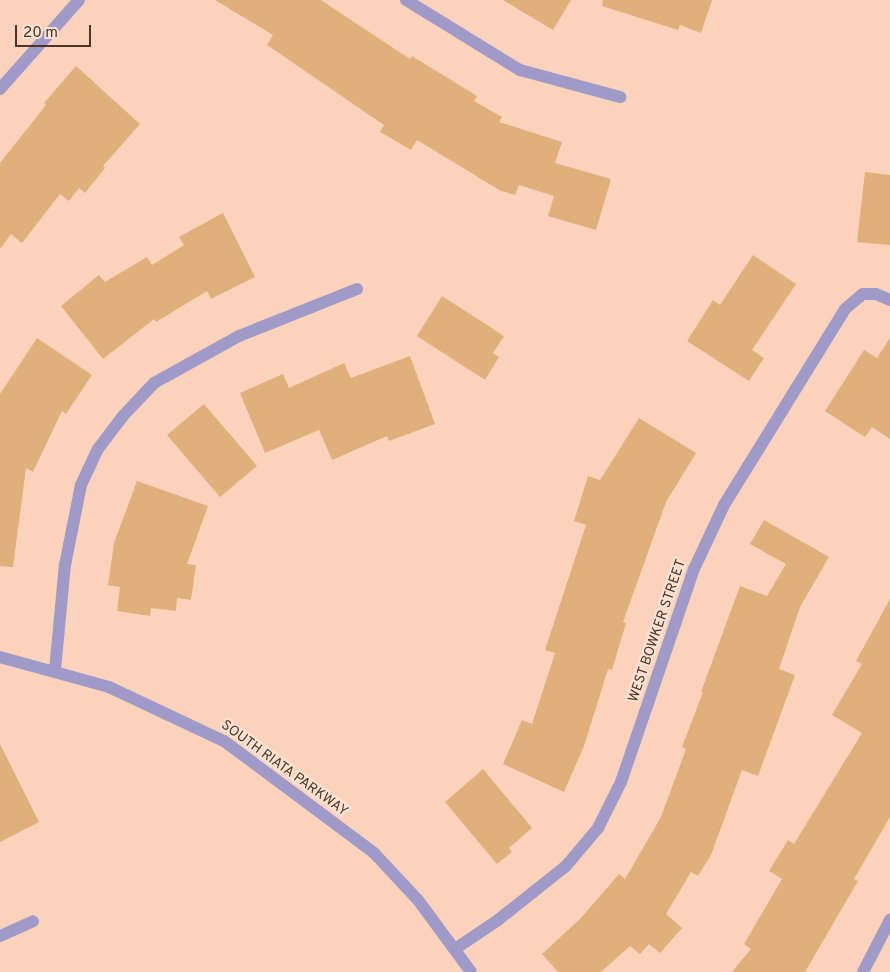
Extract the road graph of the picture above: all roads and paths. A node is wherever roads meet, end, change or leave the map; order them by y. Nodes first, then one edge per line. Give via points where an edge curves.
1 (406, 0) edge
2 (75, 4) edge
3 (0, 89) edge
4 (620, 97) dead end
5 (357, 289) dead end
6 (890, 300) edge
7 (0, 658) edge
8 (55, 670) junction
9 (890, 920) edge
10 (33, 922) dead end
11 (0, 936) edge
12 (455, 949) junction
13 (471, 972) edge
14 (863, 972) edge

1 - 4 street via 520,70
2 - 3 street
5 - 8 street via 239,336 154,383 122,417 98,449 81,485 65,565
6 - 12 street, WEST BOWKER STREET via 876,294 862,294 845,310 724,505 694,569 621,782 598,828 566,866 498,920
7 - 8 street, SOUTH RIATA PARKWAY
8 - 12 street, SOUTH RIATA PARKWAY via 109,687 224,741 374,853 418,900
9 - 14 street
10 - 11 street
12 - 13 street, SOUTH RIATA PARKWAY

